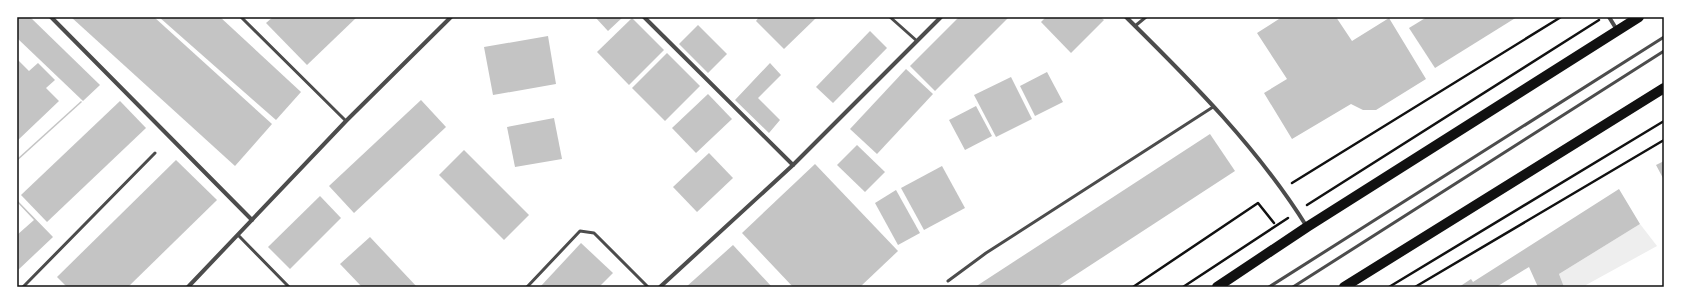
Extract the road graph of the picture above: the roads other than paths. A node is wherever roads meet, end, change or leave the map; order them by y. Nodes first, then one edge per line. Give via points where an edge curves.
1 (51, 17) edge
2 (241, 17) edge
3 (451, 17) edge
4 (644, 17) edge
5 (890, 17) edge
6 (941, 17) edge
7 (1126, 17) edge
8 (1146, 17) edge
9 (1609, 17) edge
10 (1639, 17) edge
11 (1135, 26) junction
12 (1618, 31) junction
13 (1664, 38) edge
14 (917, 41) junction
15 (1664, 51) edge
16 (1664, 88) edge
17 (1213, 107) junction
18 (346, 121) junction
19 (155, 153) dead end
20 (793, 165) junction
21 (252, 220) junction
22 (1307, 227) junction
23 (238, 235) junction
24 (948, 281) dead end
25 (23, 287) edge
26 (188, 287) edge
27 (289, 287) edge
28 (527, 287) edge
29 (648, 287) edge
30 (660, 287) edge
31 (1217, 287) edge
32 (1269, 287) edge
33 (1293, 287) edge
34 (1344, 287) edge

1 - 21 street
2 - 18 lane
3 - 18 street
4 - 20 street
5 - 14 lane
6 - 14 street
7 - 11 street
8 - 11 lane
9 - 12 street
10 - 12 main road
11 - 17 street
12 - 22 main road
13 - 32 lane
14 - 20 street
15 - 33 lane
16 - 34 main road
17 - 22 street via 1230,124 1282,189
17 - 24 lane via 986,253
18 - 21 street
19 - 25 lane
20 - 30 street
21 - 23 street
22 - 31 main road
23 - 26 street
23 - 27 lane
28 - 29 lane via 580,231 594,233

